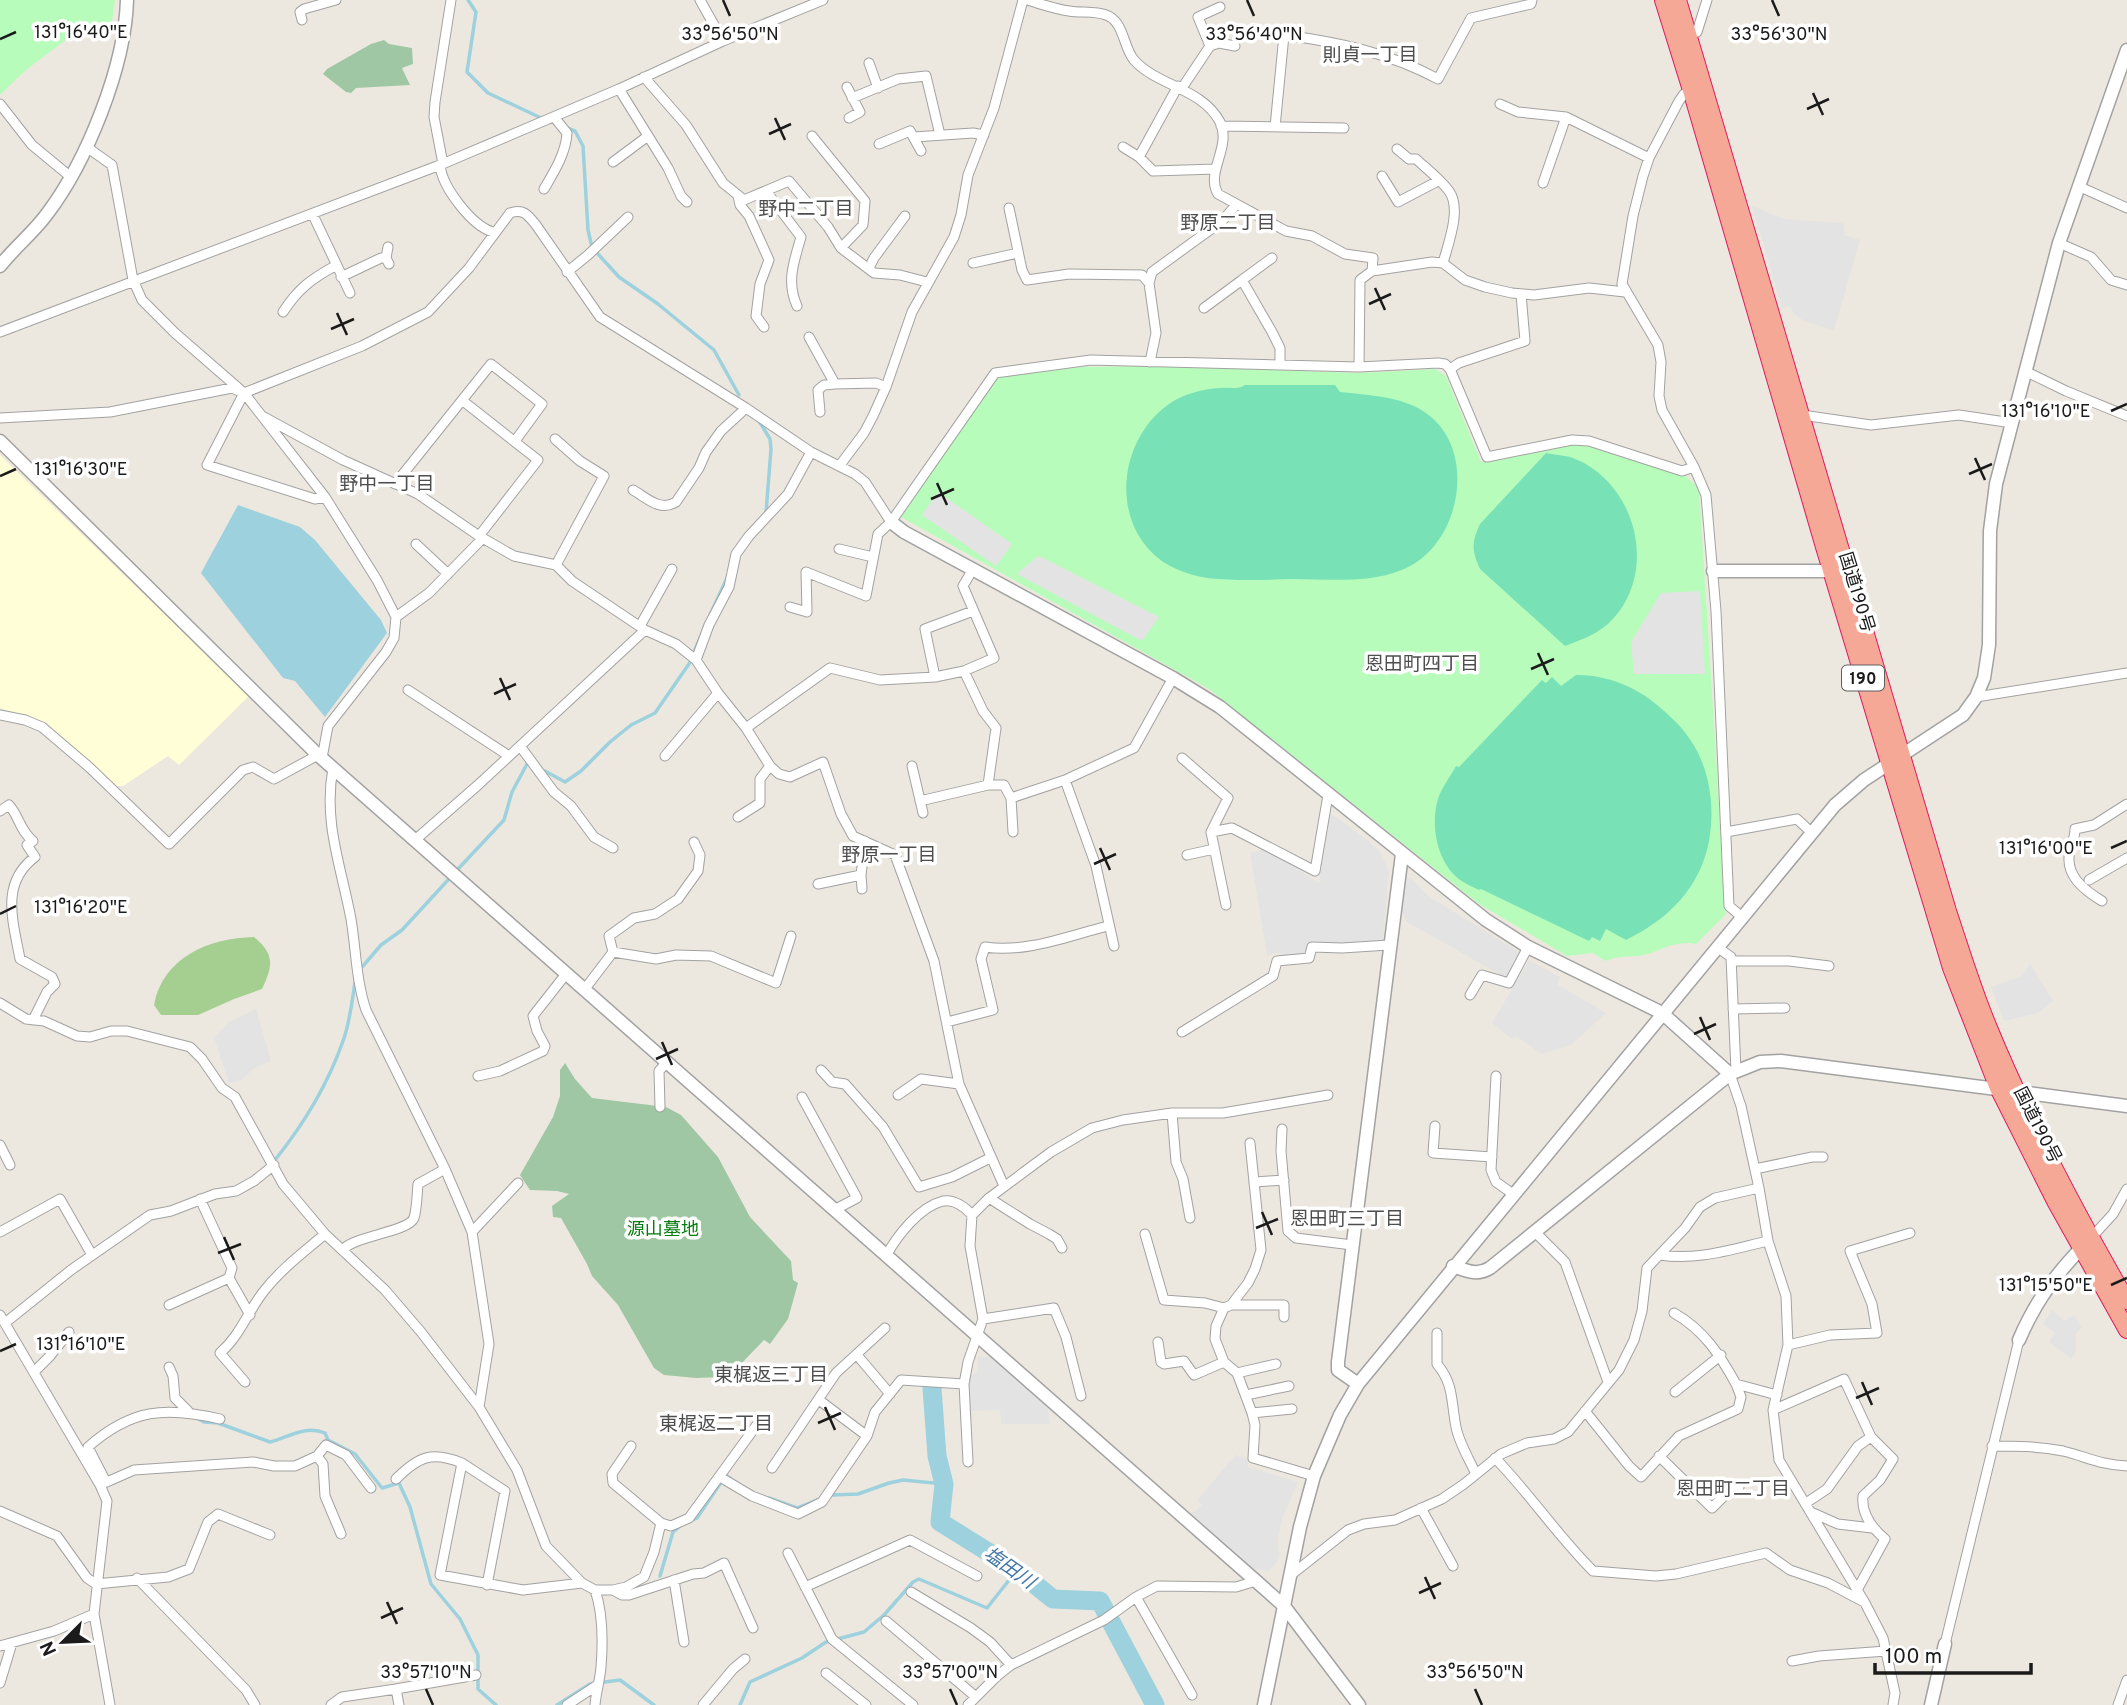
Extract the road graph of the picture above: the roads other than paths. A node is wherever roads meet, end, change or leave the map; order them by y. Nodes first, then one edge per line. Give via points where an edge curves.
1 (127, 0) edge
2 (336, 0) edge
3 (451, 0) edge
4 (700, 0) edge
5 (824, 0) edge
6 (1026, 0) edge
7 (1532, 0) edge
8 (1663, 0) edge
9 (1678, 0) edge
10 (1707, 0) edge
11 (1220, 7) dead end
12 (302, 20) dead end
13 (1689, 35) junction
14 (723, 41) junction
15 (1210, 46) junction
16 (1235, 46) dead end
17 (2127, 50) edge
18 (869, 63) dead end
19 (644, 77) junction
20 (847, 87) dead end
21 (1180, 87) junction
22 (1698, 87) junction
23 (878, 88) junction
24 (619, 89) junction
25 (852, 98) junction
26 (0, 104) edge
27 (1500, 104) dead end
28 (554, 117) junction
29 (1566, 117) junction
30 (849, 118) dead end
31 (1221, 126) junction
32 (1275, 127) junction
33 (1344, 128) dead end
34 (940, 135) junction
35 (984, 135) junction
36 (648, 136) junction
37 (812, 136) dead end
38 (914, 137) junction
39 (879, 144) dead end
40 (88, 148) junction
41 (1123, 148) dead end
42 (1397, 149) dead end
43 (921, 151) dead end
44 (1139, 158) junction
45 (1649, 159) junction
46 (613, 162) dead end
47 (442, 165) junction
48 (1216, 169) junction
49 (1382, 176) dead end
50 (72, 178) junction
51 (1438, 181) junction
52 (1543, 183) dead end
53 (2078, 186) junction
54 (544, 189) dead end
55 (766, 191) junction
56 (738, 195) junction
57 (681, 200) dead end
58 (1236, 205) junction
59 (1009, 208) dead end
60 (2127, 208) edge
61 (313, 215) junction
62 (905, 216) dead end
63 (622, 218) dead end
64 (493, 232) junction
65 (2059, 243) junction
66 (388, 247) dead end
67 (841, 248) junction
68 (1018, 253) junction
69 (1272, 258) dead end
70 (972, 263) dead end
71 (1443, 263) junction
72 (0, 266) edge
73 (335, 266) junction
74 (869, 268) junction
75 (1372, 271) junction
76 (567, 272) junction
77 (341, 277) junction
78 (133, 280) junction
79 (1242, 280) junction
80 (927, 282) junction
81 (1149, 283) junction
82 (2127, 285) edge
83 (1625, 292) junction
84 (350, 293) dead end
85 (1521, 295) junction
86 (797, 306) dead end
87 (1204, 308) dead end
88 (283, 312) dead end
89 (764, 327) dead end
90 (0, 332) edge
91 (809, 337) dead end
92 (1150, 362) junction
93 (1280, 365) junction
94 (1359, 367) junction
95 (1450, 369) junction
96 (2025, 371) junction
97 (835, 384) junction
98 (886, 387) junction
99 (244, 393) junction
100 (463, 401) junction
101 (746, 408) junction
102 (820, 412) dead end
103 (1802, 415) junction
104 (2127, 416) edge
105 (264, 417) junction
106 (0, 418) edge
107 (2011, 423) junction
108 (555, 439) dead end
109 (0, 441) edge
110 (515, 441) junction
111 (811, 452) junction
112 (840, 464) junction
113 (1694, 467) junction
114 (395, 484) junction
115 (633, 490) dead end
116 (325, 497) junction
117 (657, 506) junction
118 (651, 516) dead end
119 (891, 522) junction
120 (481, 537) junction
121 (416, 544) dead end
122 (839, 549) dead end
123 (873, 557) junction
124 (556, 565) junction
125 (672, 569) dead end
126 (973, 569) junction
127 (1713, 571) junction
128 (1839, 571) junction
129 (448, 573) junction
130 (790, 607) dead end
131 (973, 611) junction
132 (396, 617) junction
133 (643, 628) junction
134 (696, 660) junction
135 (964, 671) junction
136 (2127, 673) edge
137 (935, 677) junction
138 (1173, 678) junction
139 (408, 690) dead end
140 (718, 693) junction
141 (1976, 697) junction
142 (0, 715) edge
143 (746, 728) junction
144 (520, 746) junction
145 (509, 756) junction
146 (665, 756) dead end
147 (320, 757) junction
148 (1182, 758) dead end
149 (1895, 759) junction
150 (770, 766) junction
151 (912, 766) dead end
152 (333, 768) junction
153 (1065, 780) junction
154 (988, 785) junction
155 (1328, 795) junction
156 (1011, 798) junction
157 (920, 801) junction
158 (2127, 804) edge
159 (0, 811) edge
160 (923, 813) dead end
161 (738, 817) dead end
162 (1013, 832) dead end
163 (1211, 832) junction
164 (1726, 832) junction
165 (1812, 833) junction
166 (415, 840) junction
167 (865, 841) junction
168 (694, 842) dead end
169 (613, 848) dead end
170 (1214, 849) junction
171 (1402, 853) junction
172 (1187, 855) dead end
173 (2127, 858) edge
174 (861, 875) junction
175 (2089, 880) dead end
176 (818, 884) dead end
177 (862, 890) dead end
178 (2102, 901) dead end
179 (1226, 905) dead end
180 (1742, 917) junction
181 (1104, 927) dead end
182 (791, 936) dead end
183 (1390, 945) junction
184 (1114, 946) dead end
185 (1528, 947) junction
186 (1717, 947) junction
187 (613, 952) junction
188 (1731, 961) junction
189 (1829, 966) dead end
190 (566, 974) junction
191 (584, 990) junction
192 (1470, 995) dead end
193 (0, 1003) edge
194 (1785, 1008) dead end
195 (1733, 1009) junction
196 (1662, 1013) junction
197 (33, 1020) junction
198 (947, 1022) junction
199 (1182, 1032) dead end
200 (667, 1062) junction
201 (821, 1070) dead end
202 (1733, 1072) junction
203 (478, 1076) dead end
204 (1496, 1076) dead end
205 (959, 1084) junction
206 (1998, 1088) junction
207 (2016, 1092) junction
208 (898, 1095) dead end
209 (1328, 1096) dead end
210 (802, 1097) dead end
211 (2127, 1106) edge
212 (660, 1107) dead end
213 (1172, 1113) junction
214 (1435, 1126) dead end
215 (1282, 1129) dead end
216 (1250, 1143) dead end
217 (0, 1145) edge
218 (1492, 1157) junction
219 (1823, 1157) dead end
220 (990, 1158) junction
221 (10, 1165) dead end
222 (274, 1166) junction
223 (445, 1168) junction
224 (1755, 1169) junction
225 (1284, 1180) junction
226 (1255, 1182) junction
227 (518, 1183) dead end
228 (1004, 1186) junction
229 (1759, 1188) junction
230 (2127, 1189) edge
231 (1513, 1194) junction
232 (989, 1198) junction
233 (200, 1199) junction
234 (834, 1210) junction
235 (972, 1215) junction
236 (1190, 1218) dead end
237 (472, 1232) junction
238 (1535, 1232) junction
239 (0, 1233) edge
240 (1910, 1233) dead end
241 (325, 1234) junction
242 (1145, 1234) dead end
243 (1768, 1241) junction
244 (2086, 1243) junction
245 (1352, 1244) junction
246 (1062, 1248) dead end
247 (343, 1250) junction
248 (92, 1255) junction
249 (1660, 1255) junction
250 (886, 1256) junction
251 (1453, 1266) junction
252 (229, 1278) junction
253 (2127, 1301) edge
254 (169, 1306) dead end
255 (1228, 1306) junction
256 (1674, 1313) dead end
257 (250, 1315) junction
258 (1284, 1317) dead end
259 (2, 1318) edge
260 (983, 1319) junction
261 (886, 1328) dead end
262 (2127, 1330) edge
263 (69, 1332) dead end
264 (1437, 1333) dead end
265 (977, 1336) junction
266 (2019, 1340) joint
267 (1157, 1342) dead end
268 (1788, 1345) junction
269 (857, 1355) junction
270 (1721, 1355) junction
271 (1224, 1362) junction
272 (1276, 1364) dead end
273 (169, 1367) dead end
274 (34, 1372) junction
275 (1237, 1373) junction
276 (245, 1382) dead end
277 (1608, 1382) junction
278 (964, 1384) junction
279 (1357, 1384) junction
280 (1736, 1384) junction
281 (1289, 1386) dead end
282 (1675, 1392) dead end
283 (890, 1394) junction
284 (1246, 1395) junction
285 (1777, 1395) junction
286 (1081, 1396) dead end
287 (819, 1400) junction
288 (479, 1407) junction
289 (1292, 1409) dead end
290 (1773, 1410) junction
291 (1585, 1411) junction
292 (188, 1412) junction
293 (1252, 1413) junction
294 (220, 1419) dead end
295 (757, 1426) dead end
296 (867, 1436) junction
297 (1871, 1437) junction
298 (631, 1446) dead end
299 (1992, 1446) junction
300 (317, 1456) junction
301 (1659, 1456) junction
302 (1496, 1458) junction
303 (968, 1462) dead end
304 (462, 1463) junction
305 (2127, 1465) edge
306 (772, 1468) dead end
307 (1476, 1474) junction
308 (1314, 1476) junction
309 (720, 1477) junction
310 (397, 1479) dead end
311 (103, 1483) junction
312 (1740, 1487) dead end
313 (371, 1488) dead end
314 (1808, 1507) junction
315 (1421, 1508) junction
316 (0, 1511) edge
317 (661, 1523) junction
318 (1872, 1528) junction
319 (341, 1534) dead end
320 (270, 1535) dead end
321 (788, 1553) dead end
322 (1452, 1566) dead end
323 (1291, 1575) junction
324 (977, 1576) dead end
325 (137, 1578) junction
326 (674, 1580) junction
327 (1256, 1580) junction
328 (582, 1583) junction
329 (96, 1584) junction
330 (487, 1585) junction
331 (805, 1587) junction
332 (595, 1590) junction
333 (613, 1590) junction
334 (1857, 1590) junction
335 (911, 1592) dead end
336 (1136, 1597) junction
337 (1865, 1603) junction
338 (1284, 1606) junction
339 (94, 1614) junction
340 (886, 1621) dead end
341 (752, 1628) dead end
342 (684, 1642) dead end
343 (12, 1643) junction
344 (1945, 1644) joint
345 (0, 1645) edge
346 (1886, 1651) junction
347 (745, 1659) dead end
348 (1792, 1661) dead end
349 (1011, 1665) junction
350 (826, 1673) dead end
351 (476, 1675) dead end
352 (2127, 1680) edge
353 (0, 1683) edge
354 (596, 1686) junction
355 (396, 1689) junction
356 (1192, 1695) dead end
357 (976, 1697) junction
358 (110, 1705) edge
359 (255, 1705) edge
360 (331, 1705) edge
361 (399, 1705) edge
362 (566, 1705) edge
363 (595, 1705) edge
364 (703, 1705) edge
365 (866, 1705) edge
366 (913, 1705) edge
367 (968, 1705) edge
368 (1264, 1705) edge
369 (1359, 1705) edge
370 (1893, 1705) edge
371 (1931, 1705) edge
372 (2119, 1705) edge

1 - 40 street via 119,52
2 - 12 street via 304,9
3 - 47 street via 435,102
4 - 14 street
5 - 14 street
6 - 21 street via 1107,15 1120,30 1132,58 1149,73
6 - 35 street
7 - 32 street via 1531,4 1471,18 1438,79 1336,42 1284,35
8 - 22 highway, 国道190号 / 190
9 - 13 highway, 国道190号 / 190
10 - 13 street via 1697,32
11 - 15 street via 1198,18
13 - 22 highway, 国道190号 / 190
14 - 19 street
15 - 16 street
15 - 21 street
17 - 53 street
18 - 23 street
19 - 24 street
19 - 56 street via 686,125 723,183
20 - 25 street
21 - 31 street via 1206,106
21 - 44 street
22 - 45 street via 1679,101
22 - 103 highway, 国道190号 / 190
22 - 128 highway, 国道190号 / 190
23 - 25 street
23 - 34 street via 898,79 926,76
24 - 28 street
24 - 36 street
25 - 30 street via 860,112
26 - 50 street via 32,145
27 - 29 street via 1518,112
28 - 47 street
28 - 54 street via 567,133 566,141
29 - 45 street
29 - 52 street
31 - 32 street
31 - 48 street
32 - 33 street
34 - 35 street
34 - 38 street
35 - 80 street via 968,175 954,237
36 - 46 street
36 - 57 street
37 - 67 street via 865,201 863,225
38 - 39 street via 910,131
38 - 43 street
40 - 50 street
40 - 78 street via 113,165
41 - 44 street
42 - 51 street via 1416,159
44 - 48 street via 1153,171
45 - 83 street via 1633,216 1622,284
47 - 61 street
47 - 64 street via 444,179 458,203 478,226
48 - 58 street via 1214,187
49 - 51 street via 1398,202
50 - 72 street via 46,216
51 - 71 street via 1450,192 1454,212
53 - 60 street
53 - 65 street
55 - 56 street via 744,200
55 - 67 street via 789,181
55 - 86 street via 802,237 790,291
56 - 89 street via 768,260 756,316
58 - 75 street via 1345,254 1373,258
58 - 81 street via 1222,222 1152,272
59 - 68 street
61 - 73 street
61 - 78 street
62 - 74 street
63 - 76 street via 589,256
64 - 76 street via 510,213 527,214
64 - 99 street via 469,268 428,312 362,346
65 - 82 street via 2091,257 2111,280
65 - 96 street
66 - 77 street via 387,261 381,258
67 - 74 street
68 - 70 street
68 - 81 street via 1027,280 1069,274 1142,275
69 - 79 street
71 - 75 street
71 - 85 street via 1465,280
73 - 77 street
73 - 88 street via 296,293
74 - 80 street
75 - 94 street via 1360,279
76 - 101 street via 600,317
77 - 84 street
78 - 90 street
78 - 99 street via 142,300 174,333
79 - 87 street
79 - 93 street via 1280,348
80 - 98 street
81 - 92 street via 1156,333
83 - 85 street via 1589,288
83 - 113 street via 1658,345 1662,410
85 - 95 street via 1525,341
91 - 97 street
92 - 93 street
92 - 119 street via 1090,360 995,373
93 - 94 street
94 - 95 street via 1438,363
95 - 113 street via 1487,457 1572,440 1589,441 1682,471
96 - 104 street
96 - 107 street
97 - 98 street
97 - 102 street via 818,390
98 - 112 street via 864,433
99 - 105 street
99 - 106 street via 232,388 110,412
99 - 116 street via 207,465 315,499
100 - 110 street
100 - 110 street via 491,364 541,404
100 - 114 street
101 - 111 street
101 - 117 street via 721,431 676,502
103 - 107 street via 1871,425 1959,415
103 - 128 highway, 国道190号 / 190
105 - 114 street
105 - 116 street
107 - 141 street via 1992,508 1989,645
108 - 124 street via 604,475
109 - 147 street
110 - 120 street via 538,460
111 - 112 street
111 - 134 street via 788,494 736,554 729,587
112 - 119 street via 865,482
113 - 127 street via 1706,495
114 - 120 street via 418,494
115 - 117 street
116 - 132 street
117 - 118 street
119 - 123 street via 877,534
119 - 126 street
120 - 124 street via 514,556
120 - 129 street
121 - 129 street
122 - 123 street
123 - 130 street via 866,596 806,572 807,612
124 - 133 street via 572,582
125 - 133 street
126 - 131 street via 963,586
126 - 138 street
127 - 128 street
127 - 164 street
128 - 149 highway, 国道190号 / 190
129 - 132 street
131 - 135 street via 994,658
131 - 137 street via 925,629
132 - 147 street via 394,638 328,726
133 - 134 street
133 - 144 street
134 - 140 street
135 - 137 street
135 - 154 street via 996,728
136 - 141 street
137 - 143 street via 880,680 830,668
138 - 153 street via 1133,748
138 - 155 street via 1220,707
139 - 145 street
140 - 143 street
140 - 146 street
141 - 149 street via 1963,715
142 - 147 street via 42,727 169,844 243,770 253,767 274,779
143 - 150 street
144 - 145 street
144 - 169 street via 594,837
145 - 166 street
147 - 152 street
148 - 163 street via 1228,798
149 - 165 street via 1843,797
149 - 206 highway, 国道190号 / 190 via 1951,968
149 - 207 highway, 国道190号 / 190 via 1972,984
150 - 161 street via 760,779 760,803
150 - 167 street via 790,777 823,762 841,814 853,836
151 - 157 street
152 - 166 street
152 - 223 street via 328,794 332,835 351,919 359,989
153 - 156 street
153 - 184 street via 1096,866
154 - 156 street via 1004,785
154 - 157 street
155 - 163 street via 1315,871 1232,828
155 - 171 street
156 - 162 street
157 - 160 street
158 - 178 street via 2094,825 2075,828 2071,869 2076,882
159 - 197 street via 9,805 21,830 33,841 27,845 35,857 12,883 9,895 20,959 52,977 55,984
163 - 170 street
164 - 165 street via 1797,819
164 - 180 street via 1729,906
165 - 180 street
166 - 190 street
167 - 174 street
167 - 198 street via 895,855 934,961
168 - 187 street via 700,855 698,871 678,899 655,914 634,918 609,936
170 - 172 street
170 - 179 street
171 - 183 street
171 - 185 street
173 - 175 street
174 - 176 street
174 - 177 street
180 - 186 street
181 - 198 street via 1028,947 985,947 981,959 993,1010
182 - 187 street via 776,983 711,956 656,959
183 - 199 street via 1312,947 1309,958 1277,961 1273,976
183 - 245 street
185 - 192 street via 1509,984 1482,975
185 - 196 street
186 - 188 street
186 - 196 street
187 - 191 street
188 - 189 street
188 - 195 street
190 - 191 street
190 - 203 street via 533,1016 543,1051
191 - 200 street
193 - 197 street
194 - 195 street
195 - 202 street
196 - 202 street
196 - 231 street
197 - 222 street via 77,1036 127,1031 190,1047 222,1088 235,1097
198 - 205 street
200 - 212 street via 659,1071
200 - 234 street
201 - 220 street via 832,1082 845,1084 883,1126 915,1190
202 - 206 street via 1760,1062 1781,1061
202 - 224 street
202 - 238 street
204 - 218 street
205 - 208 street via 921,1079
205 - 220 street
206 - 207 street
206 - 244 highway, 国道190号 / 190
207 - 211 street
207 - 244 highway, 国道190号 / 190
209 - 213 street via 1223,1113
210 - 234 street via 857,1198
213 - 228 street via 1092,1128
213 - 236 street via 1176,1162
214 - 218 street via 1433,1153
215 - 225 street
216 - 226 street
217 - 221 street
218 - 231 street via 1496,1182
219 - 224 street
220 - 228 street
222 - 233 street via 236,1191
222 - 241 street via 282,1184
223 - 237 street
223 - 247 street via 418,1184 413,1220 406,1226 351,1242
224 - 229 street
225 - 226 street
225 - 245 street via 1288,1231 1296,1238
226 - 255 street via 1261,1250 1248,1283
227 - 237 street
228 - 232 street
229 - 243 street
229 - 249 street via 1715,1198 1700,1207
230 - 244 street via 2113,1214
231 - 251 street
232 - 235 street
232 - 246 street via 1057,1239
233 - 248 street via 150,1215
233 - 252 street via 232,1268
234 - 250 street
235 - 250 street via 961,1204 944,1201 908,1225
235 - 260 street via 970,1246
237 - 288 street via 489,1344
238 - 251 street via 1482,1273
238 - 277 street via 1564,1262
239 - 248 street via 60,1199
240 - 268 street via 1850,1251 1872,1304 1877,1333 1830,1335
241 - 247 street
241 - 257 street via 263,1291
242 - 255 street via 1164,1300
243 - 249 street via 1694,1257
243 - 268 street via 1786,1296
244 - 253 highway, 国道190号 / 190
244 - 262 highway, 国道190号 / 190
244 - 266 street via 2032,1310
245 - 279 street via 1338,1370
247 - 288 street via 421,1332
248 - 259 street
249 - 277 street via 1647,1268 1634,1340
250 - 265 street
251 - 279 street
252 - 254 street
252 - 257 street
255 - 258 street via 1284,1305
255 - 271 street via 1216,1326 1215,1339
256 - 270 street via 1702,1333
257 - 276 street via 220,1353
259 - 274 street
260 - 265 street
260 - 286 street via 1054,1308
261 - 269 street
263 - 274 street
264 - 307 street via 1437,1364 1448,1380 1456,1429
265 - 278 street
265 - 327 street
266 - 299 street
267 - 271 street via 1161,1362 1184,1361 1194,1375
268 - 285 street
269 - 283 street
269 - 287 street via 836,1373
270 - 280 street
270 - 282 street
271 - 275 street
272 - 275 street
273 - 292 street via 175,1398
274 - 311 street
275 - 284 street
277 - 291 street
278 - 283 street via 901,1380
278 - 303 street
279 - 308 street
280 - 285 street
280 - 301 street via 1741,1397 1738,1409 1679,1436
281 - 284 street
283 - 296 street via 875,1412
284 - 293 street
285 - 290 street
287 - 296 street
287 - 306 street
288 - 328 street via 521,1479 546,1546
289 - 293 street
290 - 297 street via 1844,1380
290 - 314 street via 1779,1460
291 - 301 street via 1641,1478
291 - 302 street via 1568,1432 1527,1443
292 - 294 street
292 - 311 street via 138,1415 102,1435 88,1447
293 - 308 street via 1253,1458
295 - 309 street
296 - 309 street via 822,1502 798,1514
297 - 314 street via 1858,1446
297 - 318 street via 1893,1459 1863,1496
298 - 317 street via 612,1474 612,1483
299 - 305 street via 2038,1446 2106,1465
299 - 344 street
300 - 311 street via 295,1466 253,1462 134,1470
300 - 313 street via 326,1445 346,1455
300 - 319 street via 323,1464 325,1496
301 - 312 street via 1712,1508 1730,1490
302 - 307 street
302 - 337 street via 1592,1571 1676,1574 1766,1553 1790,1570
304 - 310 street via 437,1455 428,1457
304 - 330 street via 505,1491
304 - 330 street via 440,1575
307 - 315 street via 1455,1492
308 - 323 street
309 - 317 street via 689,1518 671,1526
311 - 329 street via 107,1511
314 - 318 street via 1838,1524
314 - 334 street
315 - 322 street
315 - 323 street via 1395,1520 1348,1530
316 - 329 street via 57,1536
317 - 333 street via 644,1577
318 - 334 street via 1885,1539
320 - 325 street via 218,1514 208,1522 189,1569 168,1577
321 - 331 street
323 - 338 street
324 - 331 street via 910,1540
325 - 329 street
325 - 359 street via 246,1690
326 - 333 street via 629,1595
326 - 341 street via 724,1563
326 - 342 street
327 - 336 street via 1236,1587 1157,1586
327 - 338 street
328 - 330 street via 523,1590
328 - 332 street
329 - 339 street
331 - 366 street via 832,1639
332 - 333 street
332 - 354 street via 601,1607 601,1666
334 - 337 street
335 - 349 street via 971,1628
336 - 349 street via 1107,1618
336 - 356 street
337 - 346 street
338 - 368 street
338 - 369 street
339 - 343 street
339 - 358 street
340 - 357 street
343 - 345 street
343 - 353 street
344 - 371 street
346 - 348 street
346 - 370 street via 1895,1693
347 - 364 street
349 - 357 street
350 - 365 street
351 - 355 street
352 - 372 street
354 - 362 street
354 - 363 street
355 - 360 street via 342,1697
355 - 361 street
357 - 367 street

